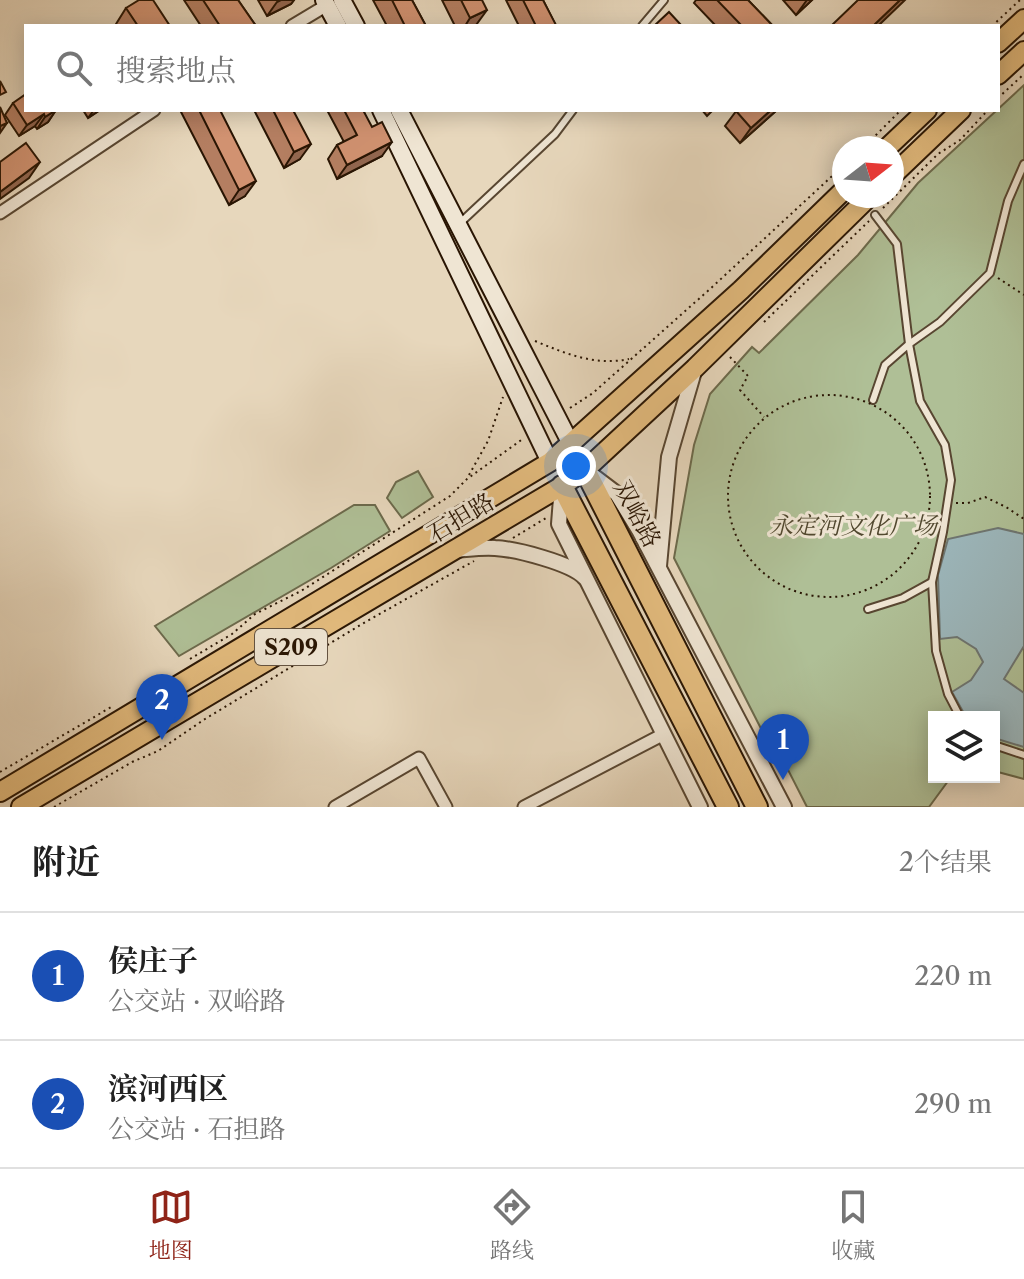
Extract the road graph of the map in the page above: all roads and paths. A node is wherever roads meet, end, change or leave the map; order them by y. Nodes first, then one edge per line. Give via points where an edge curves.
1 (664, 0) edge
2 (1020, 0) edge
3 (331, 2) edge
4 (1024, 19) edge
5 (295, 24) edge
6 (337, 24) edge
7 (354, 24) edge
8 (644, 24) edge
9 (994, 24) edge
10 (1000, 41) edge
11 (1024, 51) edge
12 (1000, 73) edge
13 (1024, 74) edge
14 (1000, 96) edge
15 (151, 112) edge
16 (382, 112) edge
17 (400, 112) edge
18 (572, 112) edge
19 (899, 112) edge
20 (925, 112) edge
21 (959, 112) edge
22 (875, 136) edge
23 (900, 136) edge
24 (1024, 164) edge
25 (904, 165) edge
26 (832, 176) edge
27 (832, 202) edge
28 (858, 208) edge
29 (0, 213) edge
30 (875, 215) dead end
31 (459, 225) junction
32 (990, 273) junction
33 (1024, 295) edge
34 (515, 333) junction
35 (909, 344) junction
36 (729, 356) dead end
37 (630, 359) junction
38 (695, 368) junction
39 (503, 397) dead end
40 (873, 400) dead end
41 (557, 416) junction
42 (764, 418) junction
43 (535, 431) junction
44 (571, 444) junction
45 (550, 462) junction
46 (585, 470) junction
47 (467, 479) junction
48 (562, 486) junction
49 (948, 503) junction
50 (930, 504) junction
51 (1024, 519) edge
52 (456, 550) junction
53 (659, 566) junction
54 (932, 582) junction
55 (589, 584) junction
56 (861, 593) junction
57 (864, 599) dead end
58 (868, 609) dead end
59 (184, 663) dead end
60 (119, 702) dead end
61 (957, 711) edge
62 (662, 735) junction
63 (1000, 747) edge
64 (1024, 755) edge
65 (0, 772) edge
66 (0, 792) edge
67 (21, 807) edge
68 (335, 807) edge
69 (446, 807) edge
70 (524, 807) edge
71 (700, 807) edge
72 (728, 807) edge
73 (757, 807) edge
74 (784, 807) edge

1 - 8 lane
2 - 9 path
3 - 5 street
3 - 6 main road
3 - 7 main road
4 - 10 main road
11 - 12 main road
13 - 14 path
15 - 29 street
16 - 43 main road
17 - 31 main road
18 - 31 lane
19 - 22 path
20 - 23 main road
21 - 25 main road
24 - 32 lane via 1008,201
26 - 37 path
27 - 44 main road, 石担路 / S209
28 - 38 main road, 石担路 / S209
30 - 35 lane via 897,244
31 - 34 main road
32 - 33 path
32 - 35 lane
34 - 37 path via 566,355
34 - 41 main road
35 - 40 lane via 885,365
35 - 49 lane via 920,401 945,445 951,480
36 - 42 path via 748,376 740,390
37 - 41 path via 593,393
38 - 46 main road, 石担路 / S209
38 - 53 street via 669,457
39 - 47 path
41 - 44 main road
42 - 50 path via 789,402 816,395 845,395 872,404 893,417 916,445 929,480
42 - 56 path via 744,441 731,469 728,500 734,531 749,558 772,580 800,593 831,598
43 - 45 main road
43 - 47 path, 石担路
44 - 45 main road, 石担路 / S209
44 - 46 main road
45 - 48 main road
45 - 66 main road, 石担路 / S209
46 - 48 main road, 石担路 / S209
46 - 53 street, 双峪路 via 617,494
46 - 73 highway, 双峪路
47 - 59 path, 石担路 via 423,514 255,614
48 - 52 main road, 石担路 / S209
48 - 55 street via 559,524
48 - 72 highway
49 - 50 path
49 - 51 path via 985,497
49 - 54 lane
50 - 56 path via 924,533 909,559 888,579
52 - 55 street via 495,548 540,558 580,573
52 - 67 main road, 石担路 / S209
53 - 74 street, 双峪路
54 - 58 lane
54 - 61 lane via 936,651
55 - 62 street
56 - 57 path
60 - 65 path
62 - 70 street
62 - 71 street
63 - 64 lane
68 - 69 street via 419,758

